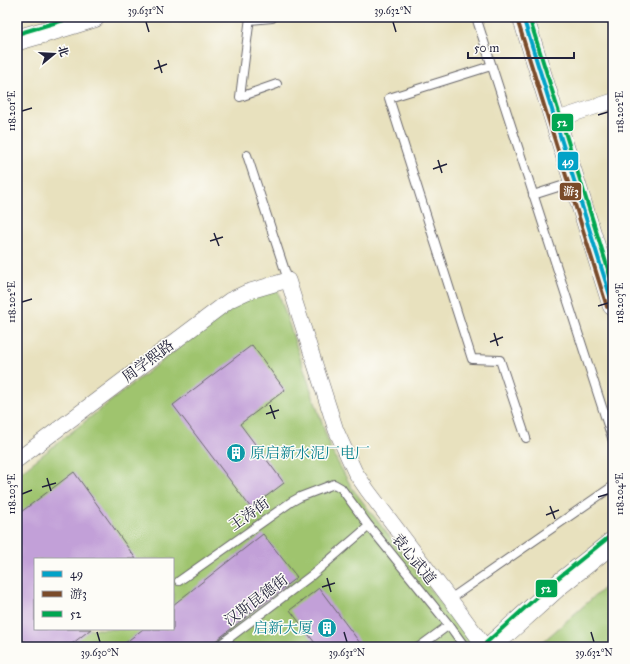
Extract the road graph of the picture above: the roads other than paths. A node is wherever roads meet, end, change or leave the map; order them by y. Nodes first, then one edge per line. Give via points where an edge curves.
1 (94, 17) edge
2 (272, 17) edge
3 (476, 17) edge
4 (523, 17) edge
5 (250, 18) edge
6 (17, 40) edge
7 (491, 66) junction
8 (277, 84) dead end
9 (613, 100) edge
10 (555, 120) junction
11 (247, 155) dead end
12 (574, 182) junction
13 (533, 195) junction
14 (288, 280) junction
15 (613, 305) edge
16 (526, 438) dead end
17 (613, 441) edge
18 (17, 460) edge
19 (613, 486) edge
20 (341, 488) joint
21 (369, 526) junction
22 (613, 542) edge
23 (613, 558) edge
24 (178, 581) dead end
25 (450, 599) junction
26 (449, 625) junction
27 (217, 647) edge
28 (419, 647) edge
29 (464, 647) edge
30 (485, 647) edge
31 (490, 647) edge
32 (508, 647) edge

1 - 6 street
2 - 5 lane
3 - 7 lane
4 - 10 street
5 - 8 lane via 240,97
7 - 13 lane
7 - 16 lane via 389,98 472,358 500,360
9 - 10 street
10 - 12 street
11 - 14 lane
12 - 13 lane
12 - 15 street
13 - 17 lane
14 - 18 street, 周学熙路 via 246,292 230,300
14 - 25 street via 336,430 355,472
19 - 25 lane
20 - 21 lane, 袁心武道
20 - 24 lane, 王涛街 via 334,484 291,502
21 - 26 lane, 袁心武道
21 - 27 lane, 汉斯昆德街 via 312,575
22 - 31 street via 561,583
23 - 32 street via 566,594
25 - 30 street
26 - 28 lane
26 - 29 lane, 袁心武道

